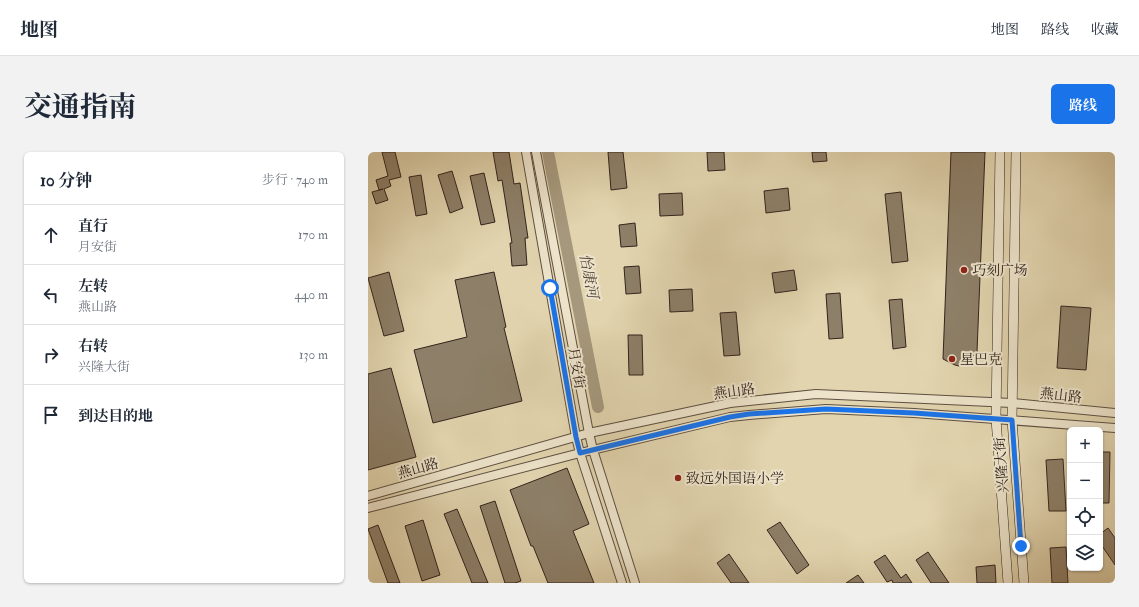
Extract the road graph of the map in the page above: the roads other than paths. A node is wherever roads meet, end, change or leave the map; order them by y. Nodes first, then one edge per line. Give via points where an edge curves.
1 (526, 152) edge
2 (536, 152) edge
3 (1000, 152) edge
4 (1016, 152) edge
5 (996, 402) junction
6 (1012, 403) junction
7 (1115, 413) edge
8 (996, 419) junction
9 (1012, 420) junction
10 (1115, 428) edge
11 (589, 433) junction
12 (576, 437) junction
13 (593, 450) junction
14 (580, 453) junction
15 (368, 496) edge
16 (368, 508) edge
17 (622, 583) edge
18 (635, 583) edge
19 (1008, 583) edge
20 (1024, 583) edge

1 - 12 street, 月安街
2 - 11 street
3 - 5 main road, 兴隆大街
4 - 6 main road, 兴隆大街
5 - 6 street, 燕山路
5 - 8 main road, 兴隆大街
5 - 11 street, 燕山路 via 816,394 730,403
6 - 7 street, 燕山路
6 - 9 main road, 兴隆大街
8 - 9 street, 燕山路
8 - 13 street, 燕山路 via 826,409 749,414
8 - 19 main road, 兴隆大街
9 - 10 street, 燕山路
9 - 20 main road, 兴隆大街
11 - 12 street, 燕山路
11 - 13 street
12 - 14 street, 月安街
12 - 15 street, 燕山路
13 - 14 street, 燕山路
13 - 18 street
14 - 16 street, 燕山路
14 - 17 street, 月安街

